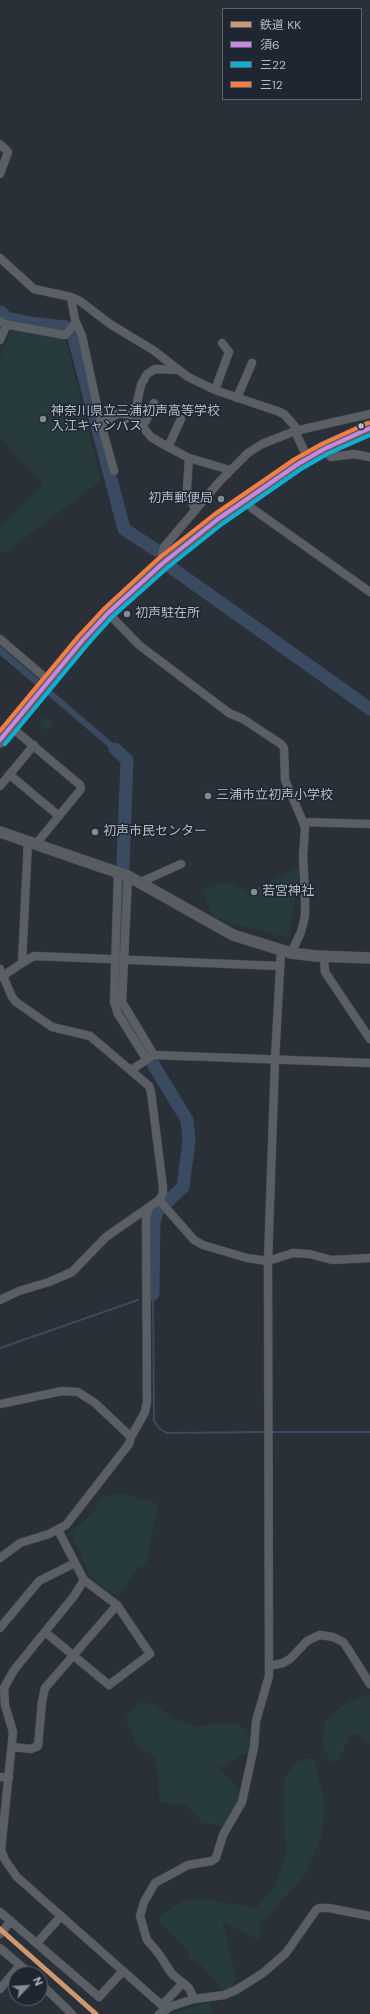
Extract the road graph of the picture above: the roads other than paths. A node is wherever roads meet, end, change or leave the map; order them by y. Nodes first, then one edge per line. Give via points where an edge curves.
1 (0, 144) edge
2 (0, 174) edge
3 (0, 258) edge
4 (71, 297) junction
5 (3, 323) edge
6 (75, 324) junction
7 (0, 340) edge
8 (222, 343) dead end
9 (252, 364) dead end
10 (178, 370) junction
11 (215, 390) junction
12 (237, 398) junction
13 (154, 404) dead end
14 (370, 414) edge
15 (134, 416) junction
16 (181, 419) dead end
17 (102, 424) junction
18 (142, 424) junction
19 (370, 428) edge
20 (296, 430) junction
21 (168, 447) junction
22 (324, 449) junction
23 (370, 456) edge
24 (189, 458) junction
25 (308, 459) junction
26 (230, 470) junction
27 (114, 471) dead end
28 (245, 501) junction
29 (195, 509) junction
30 (165, 561) junction
31 (370, 592) edge
32 (108, 613) junction
33 (0, 639) edge
34 (45, 685) junction
35 (11, 727) junction
36 (0, 740) edge
37 (34, 745) junction
38 (10, 775) junction
39 (0, 786) edge
40 (59, 816) junction
41 (304, 822) junction
42 (370, 824) edge
43 (0, 832) edge
44 (32, 842) junction
45 (181, 864) dead end
46 (123, 874) junction
47 (141, 882) junction
48 (286, 952) junction
49 (324, 957) junction
50 (370, 958) edge
51 (120, 960) junction
52 (22, 963) junction
53 (280, 966) junction
54 (2, 972) edge
55 (370, 1039) edge
56 (150, 1058) junction
57 (275, 1060) junction
58 (370, 1063) edge
59 (131, 1070) junction
60 (158, 1200) junction
61 (148, 1208) junction
62 (370, 1258) edge
63 (268, 1261) junction
64 (0, 1300) edge
65 (0, 1404) edge
66 (131, 1437) junction
67 (58, 1530) junction
68 (0, 1558) edge
69 (76, 1563) junction
70 (84, 1580) junction
71 (117, 1605) junction
72 (0, 1628) edge
73 (45, 1632) junction
74 (73, 1656) junction
75 (269, 1666) junction
76 (370, 1684) edge
77 (2, 1698) edge
78 (12, 1747) junction
79 (4, 1777) edge
80 (0, 1850) edge
81 (0, 1912) edge
82 (61, 1916) junction
83 (370, 1916) edge
84 (11, 1921) junction
85 (0, 1934) edge
86 (37, 1943) junction
87 (0, 1948) edge
88 (20, 1965) joint
89 (123, 1970) junction
90 (183, 1983) junction
91 (0, 1988) edge
92 (48, 1991) edge
93 (194, 1998) junction
94 (164, 2007) junction
95 (72, 2014) edge
96 (159, 2014) edge

1 - 2 street via 8,152
3 - 4 street via 34,289
4 - 6 street
4 - 10 street via 169,360
5 - 6 street via 65,335
5 - 7 street
6 - 17 street via 82,336
8 - 11 street via 229,352
9 - 12 street
10 - 11 street
10 - 15 street via 155,369 147,374 141,385
11 - 12 street
12 - 20 street via 284,414
13 - 18 street
14 - 20 street
15 - 17 street via 119,413
15 - 18 street
16 - 21 street
17 - 27 street
18 - 21 street via 151,437
19 - 22 highway
20 - 25 street
20 - 26 street via 262,444
21 - 24 street
22 - 23 street via 331,457 354,454
22 - 25 highway
24 - 26 street
24 - 29 street via 187,488
25 - 28 highway
26 - 29 street
28 - 30 highway
28 - 31 street
29 - 30 street via 162,550
30 - 32 highway
32 - 34 highway
32 - 41 street via 139,645 222,708 281,744 285,753 285,780
33 - 34 street
34 - 35 highway
35 - 36 highway
35 - 37 street
37 - 38 street
37 - 40 street via 80,786 81,789
38 - 39 street
38 - 40 street
40 - 44 street
41 - 42 street
41 - 48 street via 304,916 301,932
43 - 44 street
44 - 46 street
44 - 52 street
45 - 47 street
46 - 47 street
46 - 51 street
47 - 48 street via 219,929
48 - 49 street
48 - 53 street
49 - 50 street
49 - 55 street via 325,972
51 - 52 street via 34,956
51 - 53 street
51 - 56 street via 122,1002
52 - 54 street
53 - 57 street
54 - 59 street via 12,997 46,1024 90,1036
56 - 57 street
56 - 59 street
57 - 58 street
57 - 63 street
59 - 60 street via 144,1080 151,1092 163,1187 163,1193
60 - 61 street
60 - 63 street via 187,1234 203,1246 246,1258
61 - 64 street via 106,1237 72,1272
61 - 66 street via 147,1402 146,1412
62 - 63 street via 332,1260 293,1253
63 - 75 street
65 - 66 street via 62,1391 78,1392 95,1403
66 - 67 street via 129,1444 72,1517
67 - 68 street via 20,1543
67 - 69 street
69 - 70 street
69 - 72 street via 39,1581
70 - 71 street
70 - 73 street
71 - 74 street
71 - 74 street via 150,1654 109,1685
73 - 74 street
73 - 77 street via 8,1679
74 - 78 street via 45,1688 38,1746 31,1749
75 - 76 street via 290,1659 307,1641 315,1637 333,1637 348,1648
75 - 90 street via 269,1676 256,1721 254,1748 242,1802 223,1835 216,1858 188,1865 155,1883 140,1910 141,1924 147,1940 172,1974
77 - 78 street via 13,1732
78 - 79 street
79 - 80 street
80 - 82 street via 17,1878
81 - 84 street
82 - 86 street
82 - 89 street
83 - 93 street via 319,1908 286,1953 263,1973 224,1995
84 - 85 street
84 - 86 street
86 - 89 street via 99,1997
87 - 88 street
88 - 91 street
89 - 94 street
90 - 93 street
90 - 94 street
92 - 95 street
93 - 94 street
94 - 96 street

